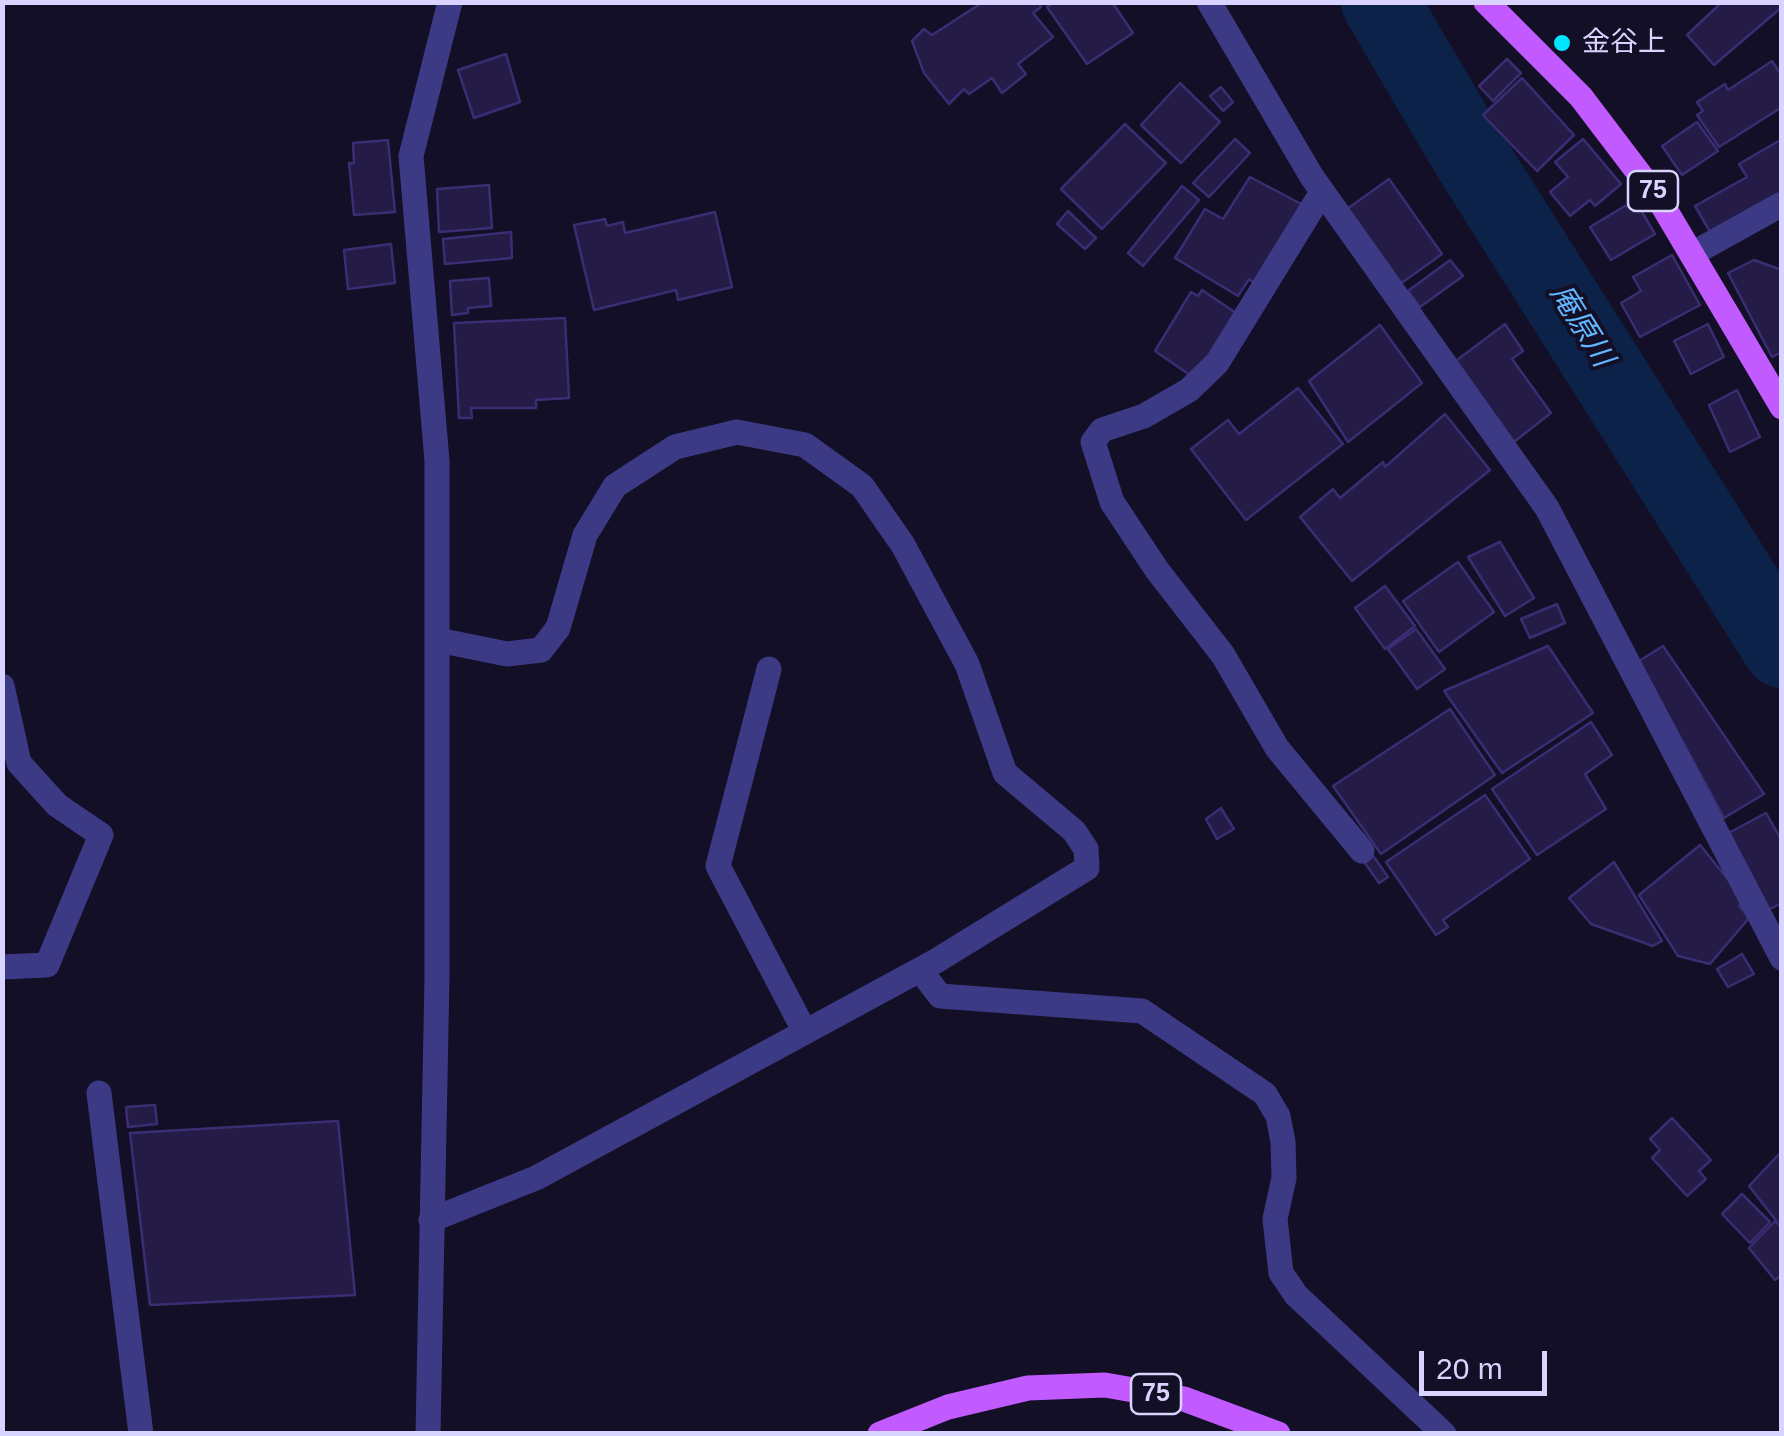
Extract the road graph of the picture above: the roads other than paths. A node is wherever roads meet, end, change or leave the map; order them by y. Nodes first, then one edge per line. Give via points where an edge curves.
1 (450, 2) edge
2 (1209, 2) edge
3 (1486, 2) edge
4 (1322, 192) junction
5 (1782, 204) edge
6 (1692, 254) junction
7 (1774, 377) edge
8 (1782, 408) edge
9 (438, 640) junction
10 (769, 669) dead end
11 (2, 686) edge
12 (1362, 851) dead end
13 (1782, 958) edge
14 (2, 967) edge
15 (920, 970) junction
16 (804, 1032) junction
17 (99, 1093) dead end
18 (431, 1220) junction
19 (141, 1434) edge
20 (428, 1434) edge
21 (880, 1434) edge
22 (1278, 1434) edge
23 (1444, 1434) edge

1 - 9 street via 411,156 437,461
2 - 4 street
3 - 6 main road, 75 via 1581,97
4 - 12 street via 1217,363 1189,390 1102,430 1093,442 1121,516 1223,655 1276,748
4 - 13 street via 1547,508
5 - 6 street
6 - 7 main road, 75
7 - 8 main road, 75
9 - 15 street via 507,654 541,650 558,628 584,535 615,486 675,447 737,432 805,444 862,486 902,545 967,664 1005,773 1086,849 1088,868 1068,883
9 - 18 street
10 - 16 street via 718,866
11 - 14 street via 18,763 57,804 101,835 47,966
15 - 16 street
15 - 23 street via 940,996 1142,1012 1264,1094 1284,1142 1275,1218 1281,1272 1296,1295
16 - 18 street via 536,1178
17 - 19 street
18 - 20 street
21 - 22 main road, 75 via 948,1407 1028,1388 1105,1385 1184,1400

